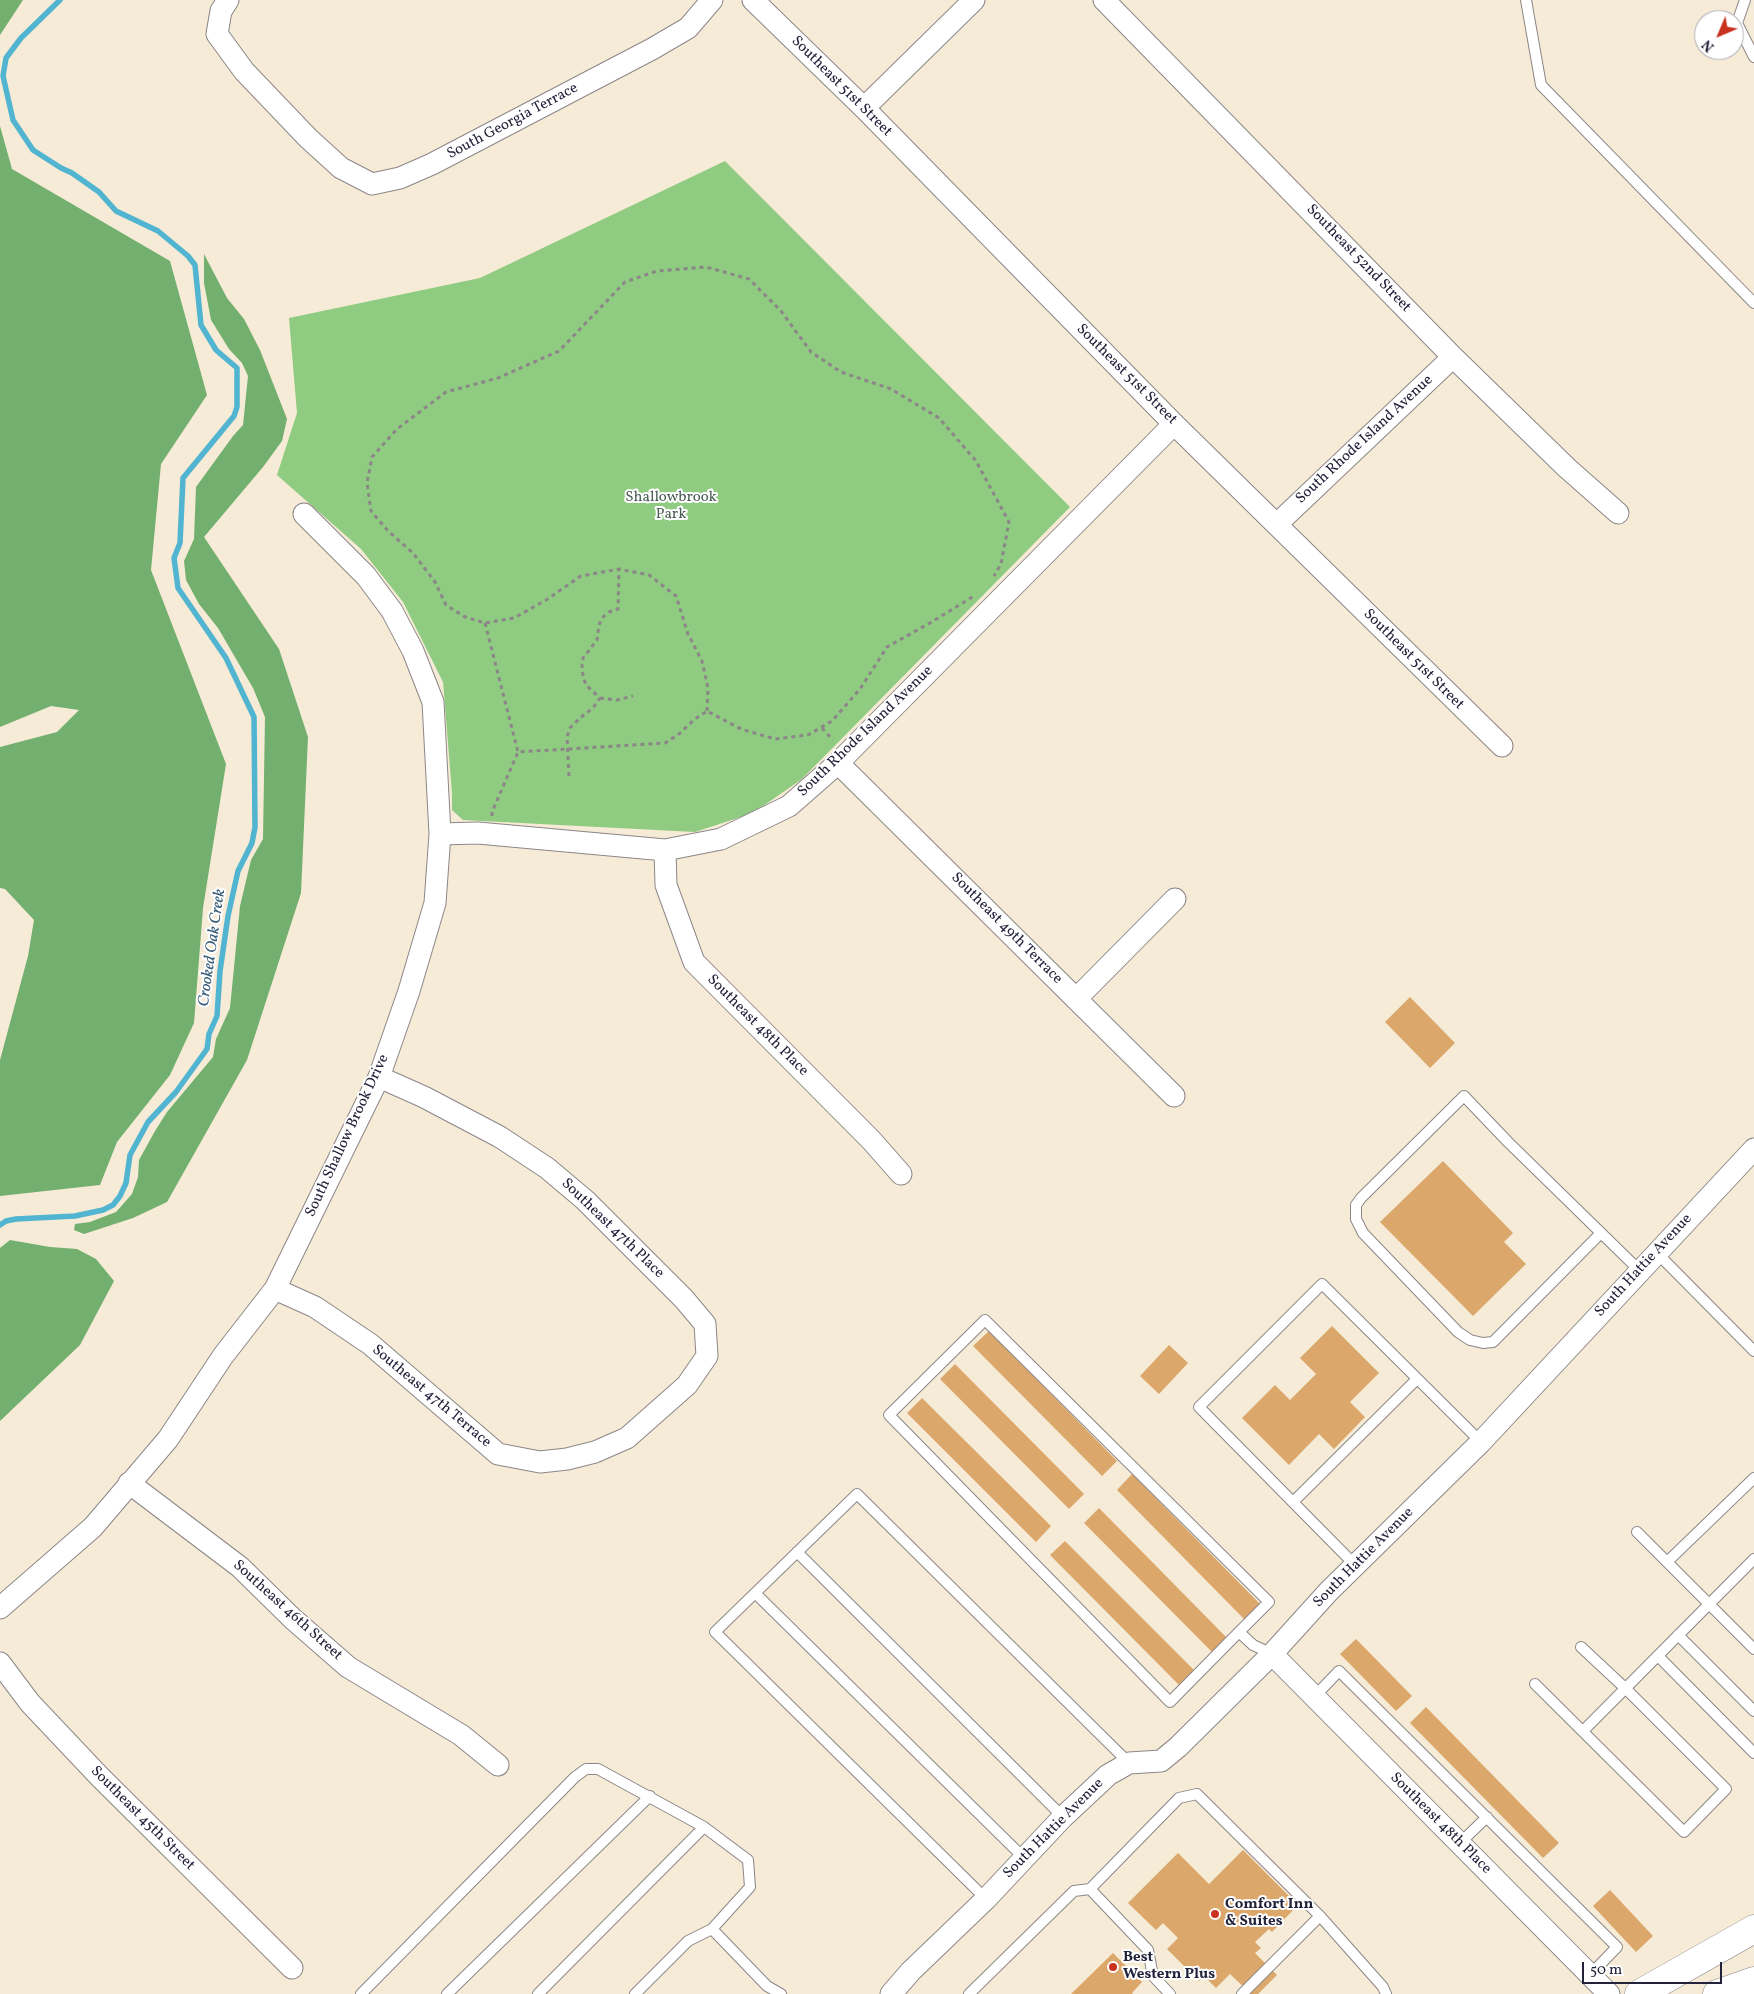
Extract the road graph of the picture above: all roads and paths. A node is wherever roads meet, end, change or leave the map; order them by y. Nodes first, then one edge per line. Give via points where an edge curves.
1 (228, 0) edge
2 (712, 0) edge
3 (753, 0) edge
4 (974, 0) edge
5 (1104, 0) edge
6 (1526, 0) edge
7 (1745, 0) edge
8 (1754, 57) edge
9 (864, 108) junction
10 (1754, 303) edge
11 (1453, 357) junction
12 (1174, 424) junction
13 (1618, 513) dead end
14 (304, 514) dead end
15 (1277, 524) junction
16 (618, 569) junction
17 (990, 582) dead end
18 (979, 592) dead end
19 (485, 623) junction
20 (633, 696) dead end
21 (600, 698) junction
22 (707, 711) junction
23 (1502, 746) dead end
24 (518, 752) junction
25 (838, 763) junction
26 (569, 776) dead end
27 (440, 834) junction
28 (492, 834) junction
29 (664, 850) junction
30 (1175, 899) dead end
31 (1076, 999) junction
32 (379, 1077) junction
33 (1174, 1096) dead end
34 (1754, 1149) edge
35 (901, 1174) dead end
36 (1601, 1233) junction
37 (1656, 1252) junction
38 (1639, 1270) junction
39 (275, 1289) junction
40 (1754, 1351) edge
41 (1417, 1379) junction
42 (627, 1438) joint
43 (1481, 1442) junction
44 (1754, 1478) edge
45 (129, 1483) junction
46 (1293, 1502) junction
47 (1637, 1532) dead end
48 (797, 1552) junction
49 (1754, 1559) edge
50 (1667, 1562) junction
51 (1355, 1565) junction
52 (755, 1593) junction
53 (1709, 1604) junction
54 (0, 1608) edge
55 (1239, 1632) junction
56 (1678, 1635) junction
57 (1582, 1647) dead end
58 (1754, 1649) edge
59 (1272, 1654) junction
60 (1658, 1656) junction
61 (0, 1663) edge
62 (1534, 1684) dead end
63 (1626, 1688) junction
64 (1314, 1696) junction
65 (1754, 1711) edge
66 (1583, 1731) junction
67 (1754, 1753) edge
68 (1129, 1763) junction
69 (498, 1765) dead end
70 (650, 1796) junction
71 (1063, 1817) junction
72 (1486, 1817) junction
73 (704, 1827) junction
74 (1460, 1843) junction
75 (1024, 1858) junction
76 (1090, 1889) junction
77 (986, 1899) junction
78 (1320, 1916) junction
79 (712, 1929) junction
80 (1754, 1929) edge
81 (292, 1968) dead end
82 (1590, 1975) junction
83 (1754, 1981) edge
84 (361, 1994) edge
85 (447, 1994) edge
86 (538, 1994) edge
87 (634, 1994) edge
88 (781, 1994) edge
89 (890, 1994) edge
90 (969, 1994) edge
91 (1170, 1994) edge
92 (1242, 1994) edge
93 (1386, 1994) edge
94 (1609, 1994) edge
95 (1639, 1994) edge
96 (1717, 1994) edge

1 - 2 street, South Georgia Terrace via 221,11 217,34 244,71 308,138 342,168 372,184 400,178 432,164 652,49 688,28
3 - 9 street, Southeast 51st Street
4 - 9 street
5 - 11 street, Southeast 52nd Street
6 - 10 lane via 1541,85
7 - 8 lane via 1737,23
9 - 12 street, Southeast 51st Street
11 - 13 street, Southeast 52nd Street
11 - 15 street, South Rhode Island Avenue
12 - 15 street, Southeast 51st Street
12 - 25 street, South Rhode Island Avenue
14 - 27 street, South Shallow Brook Drive via 366,576 392,611 413,651 433,702
15 - 23 street, Southeast 51st Street
16 - 19 path via 581,576 514,618
16 - 21 path via 618,609 602,618 597,640 583,658 582,665 586,685
16 - 22 path via 649,575 676,596 688,634 702,661 708,688
17 - 19 path via 1001,564 1009,522 976,461 939,418 892,389 841,372 811,352 781,311 749,279 706,267 657,271 625,282 558,351 498,378 446,392 397,429 372,457 367,483 371,511 413,553 435,582 446,605 465,618
18 - 22 path via 887,647 860,689 832,721 808,735 775,739 741,729
19 - 24 path
20 - 21 path via 617,700
21 - 26 path via 570,728 567,737
22 - 24 path via 665,743
24 - 28 path via 492,812
25 - 29 street, South Rhode Island Avenue via 788,806 755,824 721,839
25 - 31 street, Southeast 49th Terrace
27 - 28 street, South Rhode Island Avenue
27 - 32 street, South Shallow Brook Drive via 435,904
28 - 29 street, South Rhode Island Avenue
29 - 35 street, Southeast 48th Place via 666,885 694,962
30 - 31 street
31 - 33 street, Southeast 49th Terrace
32 - 39 street, South Shallow Brook Drive
32 - 42 street, Southeast 47th Place via 500,1137 546,1168 585,1200 705,1324 707,1356 687,1385
34 - 37 street, South Hattie Avenue
36 - 36 lane via 1464,1096 1356,1205 1356,1219 1363,1233 1458,1332 1483,1343 1493,1342
36 - 38 lane
37 - 38 street, South Hattie Avenue
37 - 40 lane
38 - 43 street, South Hattie Avenue
39 - 42 street, Southeast 47th Terrace via 315,1307 370,1344 498,1454 540,1462 595,1452
39 - 45 street, South Shallow Brook Drive via 223,1356 168,1439
41 - 43 lane
41 - 46 lane
41 - 46 lane via 1322,1284 1199,1407
43 - 51 street, South Hattie Avenue
44 - 50 lane
45 - 54 street, South Shallow Brook Drive via 92,1527
45 - 69 street, Southeast 46th Street via 240,1567 292,1619 348,1667 461,1735
46 - 51 lane
47 - 50 lane
48 - 52 lane
48 - 68 lane via 857,1494
48 - 71 lane
49 - 53 lane
50 - 53 lane
51 - 59 street, South Hattie Avenue
52 - 75 lane
52 - 77 lane via 715,1632
53 - 56 lane
53 - 58 lane
55 - 55 lane via 1269,1602 985,1320 890,1415 1170,1702
55 - 59 lane via 1252,1645
56 - 60 lane
56 - 65 lane
57 - 63 lane
59 - 64 street, Southeast 48th Place
59 - 68 street, South Hattie Avenue via 1161,1761
60 - 63 lane
60 - 67 lane
61 - 81 street, Southeast 45th Street via 55,1730
62 - 66 lane
63 - 66 lane
63 - 66 lane via 1726,1789 1684,1832
64 - 72 lane via 1339,1671
64 - 74 street, Southeast 48th Place
68 - 71 street, South Hattie Avenue via 1108,1775
70 - 73 lane
70 - 84 lane via 598,1768 586,1769
70 - 85 lane
71 - 75 street, South Hattie Avenue
72 - 74 lane
72 - 82 lane via 1617,1947
73 - 79 lane via 748,1860 750,1887
73 - 86 lane
74 - 82 street, Southeast 48th Place
75 - 77 street, South Hattie Avenue
76 - 78 lane via 1179,1798 1198,1794
76 - 90 lane via 1074,1891
76 - 91 lane via 1148,1950 1153,1976
77 - 89 street, South Hattie Avenue
78 - 92 lane
78 - 93 lane
79 - 87 lane via 688,1941
79 - 88 lane via 767,1986
80 - 95 main road
82 - 94 street, Southeast 48th Place
83 - 96 main road

